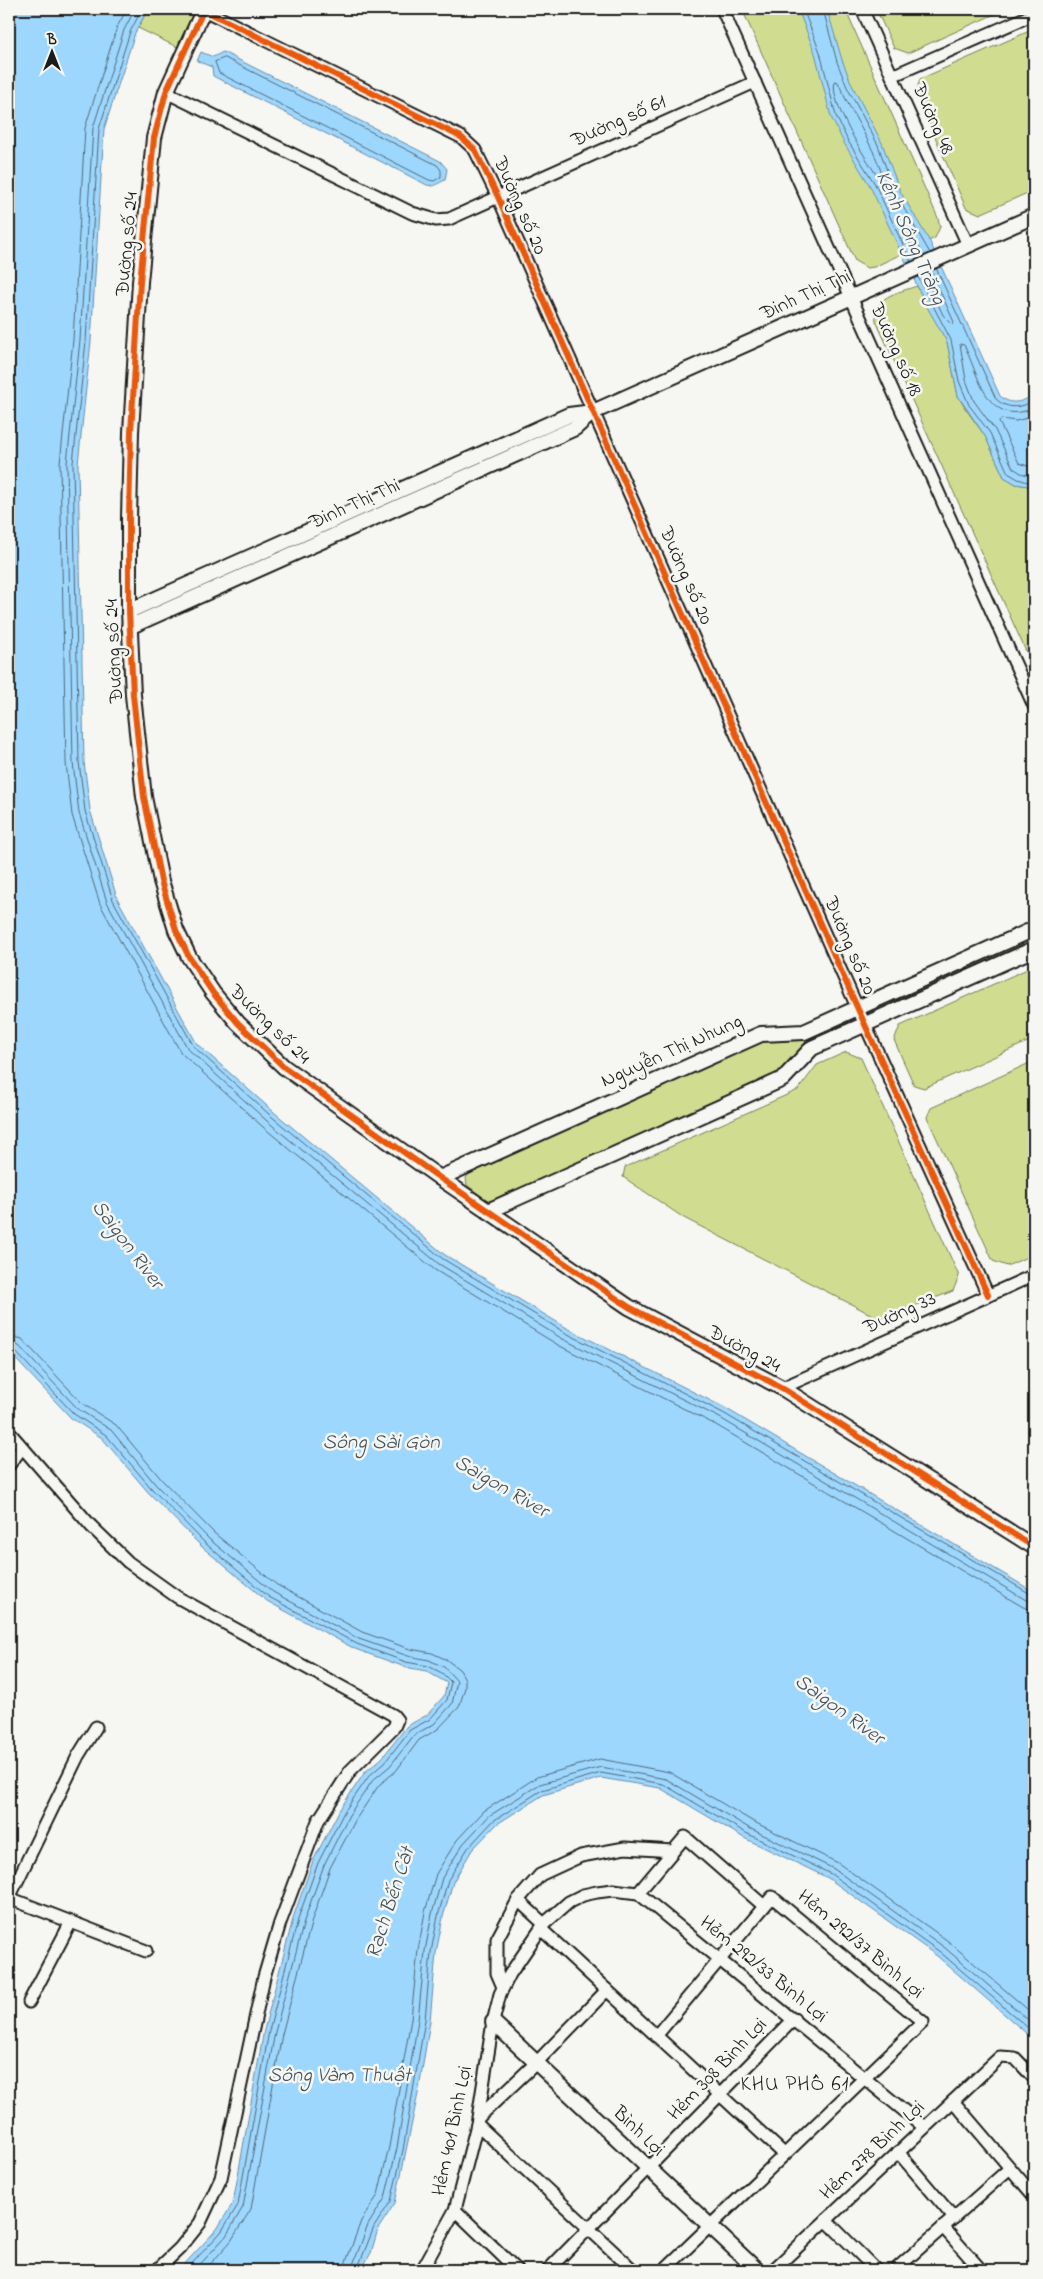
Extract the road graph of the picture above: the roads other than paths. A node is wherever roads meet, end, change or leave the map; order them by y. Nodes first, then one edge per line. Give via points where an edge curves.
1 (204, 9) edge
2 (722, 9) edge
3 (862, 9) edge
4 (1034, 14) edge
5 (892, 76) junction
6 (755, 82) junction
7 (166, 92) junction
8 (498, 197) junction
9 (1034, 216) edge
10 (968, 246) junction
11 (852, 298) junction
12 (593, 412) junction
13 (129, 611) junction
14 (129, 627) junction
15 (1034, 706) edge
16 (1034, 929) edge
17 (1034, 949) edge
18 (857, 1007) junction
19 (865, 1025) junction
20 (440, 1178) junction
21 (488, 1211) junction
22 (1034, 1275) edge
23 (988, 1296) junction
24 (782, 1388) junction
25 (9, 1432) edge
26 (22, 1448) junction
27 (9, 1465) edge
28 (1034, 1547) edge
29 (96, 1727) dead end
30 (673, 1851) junction
31 (638, 1893) junction
32 (9, 1898) edge
33 (518, 1900) junction
34 (764, 1906) junction
35 (70, 1925) junction
36 (542, 1926) junction
37 (146, 1951) dead end
38 (721, 1959) junction
39 (503, 1987) junction
40 (607, 1990) junction
41 (29, 2002) dead end
42 (794, 2019) junction
43 (493, 2022) junction
44 (656, 2036) junction
45 (537, 2062) junction
46 (865, 2077) junction
47 (1034, 2078) edge
48 (720, 2094) junction
49 (952, 2101) junction
50 (478, 2120) junction
51 (924, 2128) junction
52 (898, 2152) junction
53 (784, 2154) junction
54 (1010, 2168) junction
55 (648, 2169) junction
56 (1034, 2196) edge
57 (455, 2210) junction
58 (954, 2218) junction
59 (826, 2220) junction
60 (709, 2227) junction
61 (943, 2227) junction
62 (588, 2229) junction
63 (157, 2270) edge
64 (422, 2270) edge
65 (517, 2270) edge
66 (548, 2270) edge
67 (633, 2270) edge
68 (664, 2270) edge
69 (757, 2270) edge
70 (773, 2270) edge
71 (876, 2270) edge
72 (895, 2270) edge
73 (980, 2270) edge

1 - 7 street, Đường số 24
1 - 8 street, Đường số 20 via 460,137 475,150
2 - 6 street, Đường số 18
3 - 5 street, Đường 48
4 - 5 street
5 - 10 street, Đường 48
6 - 8 street, Đường số 61
6 - 11 street, Đường số 18
7 - 8 street, Đường số 20 via 424,218 449,219
7 - 13 street, Đường số 24 via 154,138 140,282 131,432
8 - 12 street, Đường số 20
9 - 10 street, Đinh Thị Thi
10 - 11 street, Đinh Thị Thi
11 - 12 street, Đinh Thị Thi
11 - 15 street, Đường số 18
12 - 13 street, Đinh Thị Thi via 569,415
12 - 14 street, Đinh Thị Thi via 575,428
12 - 18 street, Đường số 20
13 - 14 street, Đường số 24
14 - 20 street, Đường số 24 via 133,696 146,807 161,881 176,930 190,957 213,993 238,1023 284,1067
16 - 18 street, Nguyễn Thị Nhung
17 - 19 street
18 - 19 street, Đường số 20
18 - 20 street, Nguyễn Thị Nhung via 804,1032 761,1034
19 - 21 street via 812,1048 783,1079
19 - 23 street, Đường số 20
20 - 21 street, Đường 24
21 - 24 street, Đường 24 via 629,1307
22 - 23 street, Đường 33
23 - 24 street, Đường 33
24 - 28 street, Đường 24
25 - 26 street
26 - 27 street
26 - 63 street via 91,1526 128,1562 177,1598 397,1720 394,1727 350,1771 318,1821 280,1923 264,1977 221,2178 200,2223
29 - 32 street via 78,1756
30 - 31 street
30 - 33 street via 625,1848 581,1856 540,1875
30 - 34 street via 685,1837
31 - 36 street via 613,1890 583,1895 569,1902
31 - 38 street, Hẻm 292/33 Bình Lợi
32 - 35 street
33 - 36 street
33 - 39 street via 497,1939 497,1973
34 - 38 street
34 - 46 street, Hẻm 292/37 Bình Lợi via 772,1896 923,2022
35 - 37 street
35 - 41 street
36 - 39 street
36 - 40 street
38 - 42 street, Hẻm 292/33 Bình Lợi
38 - 44 street
39 - 43 street, Hẻm 401 Bình Lợi
40 - 44 street
40 - 45 street
42 - 46 street, Hẻm 292/33 Bình Lợi
42 - 48 street, Hẻm 308 Bình Lợi
43 - 45 street, Bình Lợi
43 - 50 street, Hẻm 401 Bình Lợi
44 - 48 street
45 - 50 street
45 - 55 street, Bình Lợi
46 - 51 street, Hẻm 292/33 Bình Lợi
46 - 53 street
47 - 49 street, Hẻm 278 Bình Lợi via 1014,2058 1005,2056 998,2058
48 - 53 street
48 - 55 street, Hẻm 308 Bình Lợi
49 - 51 street, Hẻm 278 Bình Lợi
49 - 54 street
50 - 57 street, Hẻm 401 Bình Lợi
50 - 62 street
51 - 52 street, Hẻm 278 Bình Lợi
52 - 58 street
52 - 59 street, Hẻm 278 Bình Lợi
53 - 60 street
54 - 56 street
54 - 58 street
55 - 60 street, Bình Lợi
55 - 62 street, Hẻm 308 Bình Lợi
57 - 64 street, Hẻm 401 Bình Lợi
57 - 65 street
58 - 61 street
59 - 70 street, Hẻm 278 Bình Lợi
59 - 71 street
60 - 68 street
60 - 69 street, Bình Lợi
61 - 72 street
61 - 73 street
62 - 66 street, Hẻm 308 Bình Lợi
62 - 67 street

